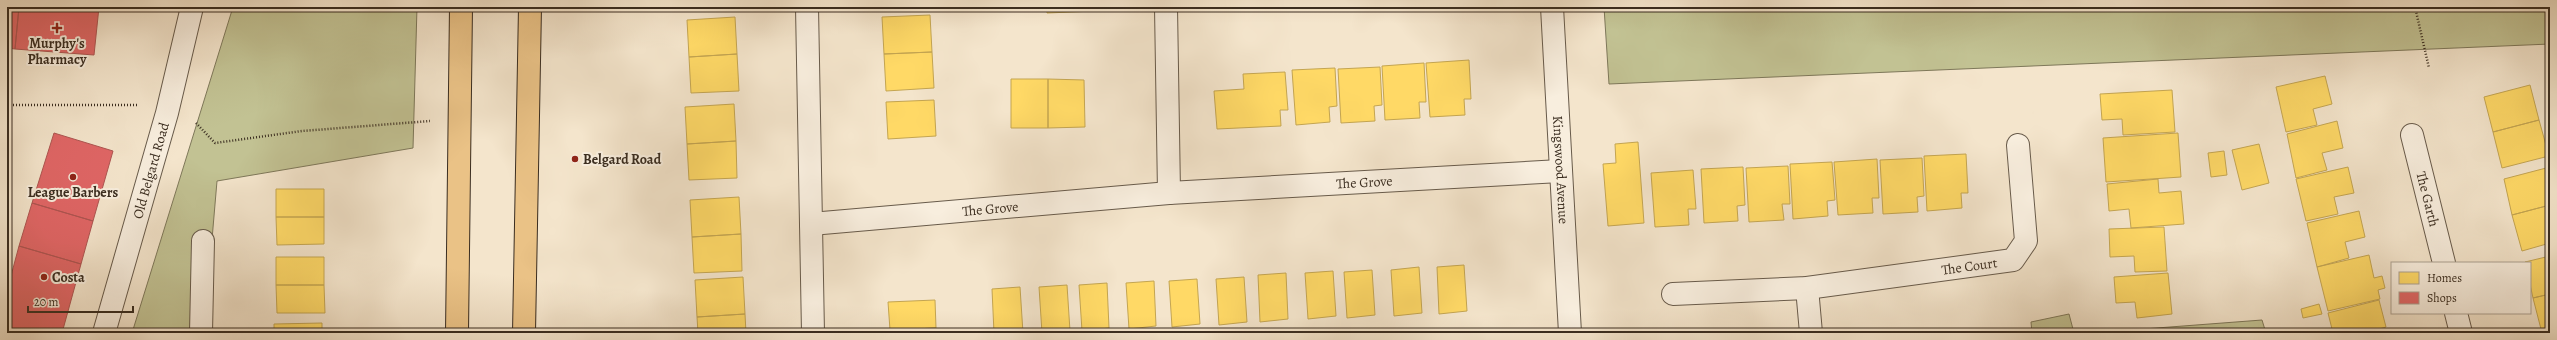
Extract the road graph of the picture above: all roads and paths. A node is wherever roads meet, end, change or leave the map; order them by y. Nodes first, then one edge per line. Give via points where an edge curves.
1 (192, 7) edge
2 (461, 7) edge
3 (530, 7) edge
4 (807, 7) edge
5 (1166, 7) edge
6 (1552, 7) edge
7 (2415, 7) edge
8 (2429, 68) dead end
9 (7, 105) edge
10 (141, 105) dead end
11 (431, 121) dead end
12 (196, 123) dead end
13 (2412, 135) dead end
14 (2018, 145) dead end
15 (1560, 171) junction
16 (1169, 193) junction
17 (811, 224) junction
18 (203, 242) dead end
19 (2444, 262) edge
20 (1808, 288) junction
21 (1673, 294) dead end
22 (2456, 314) edge
23 (104, 333) edge
24 (201, 333) edge
25 (457, 333) edge
26 (524, 333) edge
27 (813, 333) edge
28 (1570, 333) edge
29 (1810, 333) edge
30 (2461, 333) edge

1 - 23 street, Old Belgard Road via 167,113
2 - 25 main road
3 - 26 main road
4 - 17 street
5 - 16 street
6 - 15 street, Kingswood Avenue
7 - 8 path
9 - 10 path
11 - 12 path via 302,131 215,143
13 - 19 street, The Garth
14 - 20 street, The Court via 2026,241 2013,260
15 - 16 street, The Grove
15 - 28 street, Kingswood Avenue
16 - 17 street, The Grove
17 - 27 street
18 - 24 street
20 - 21 street, The Court
20 - 29 street
22 - 30 street

